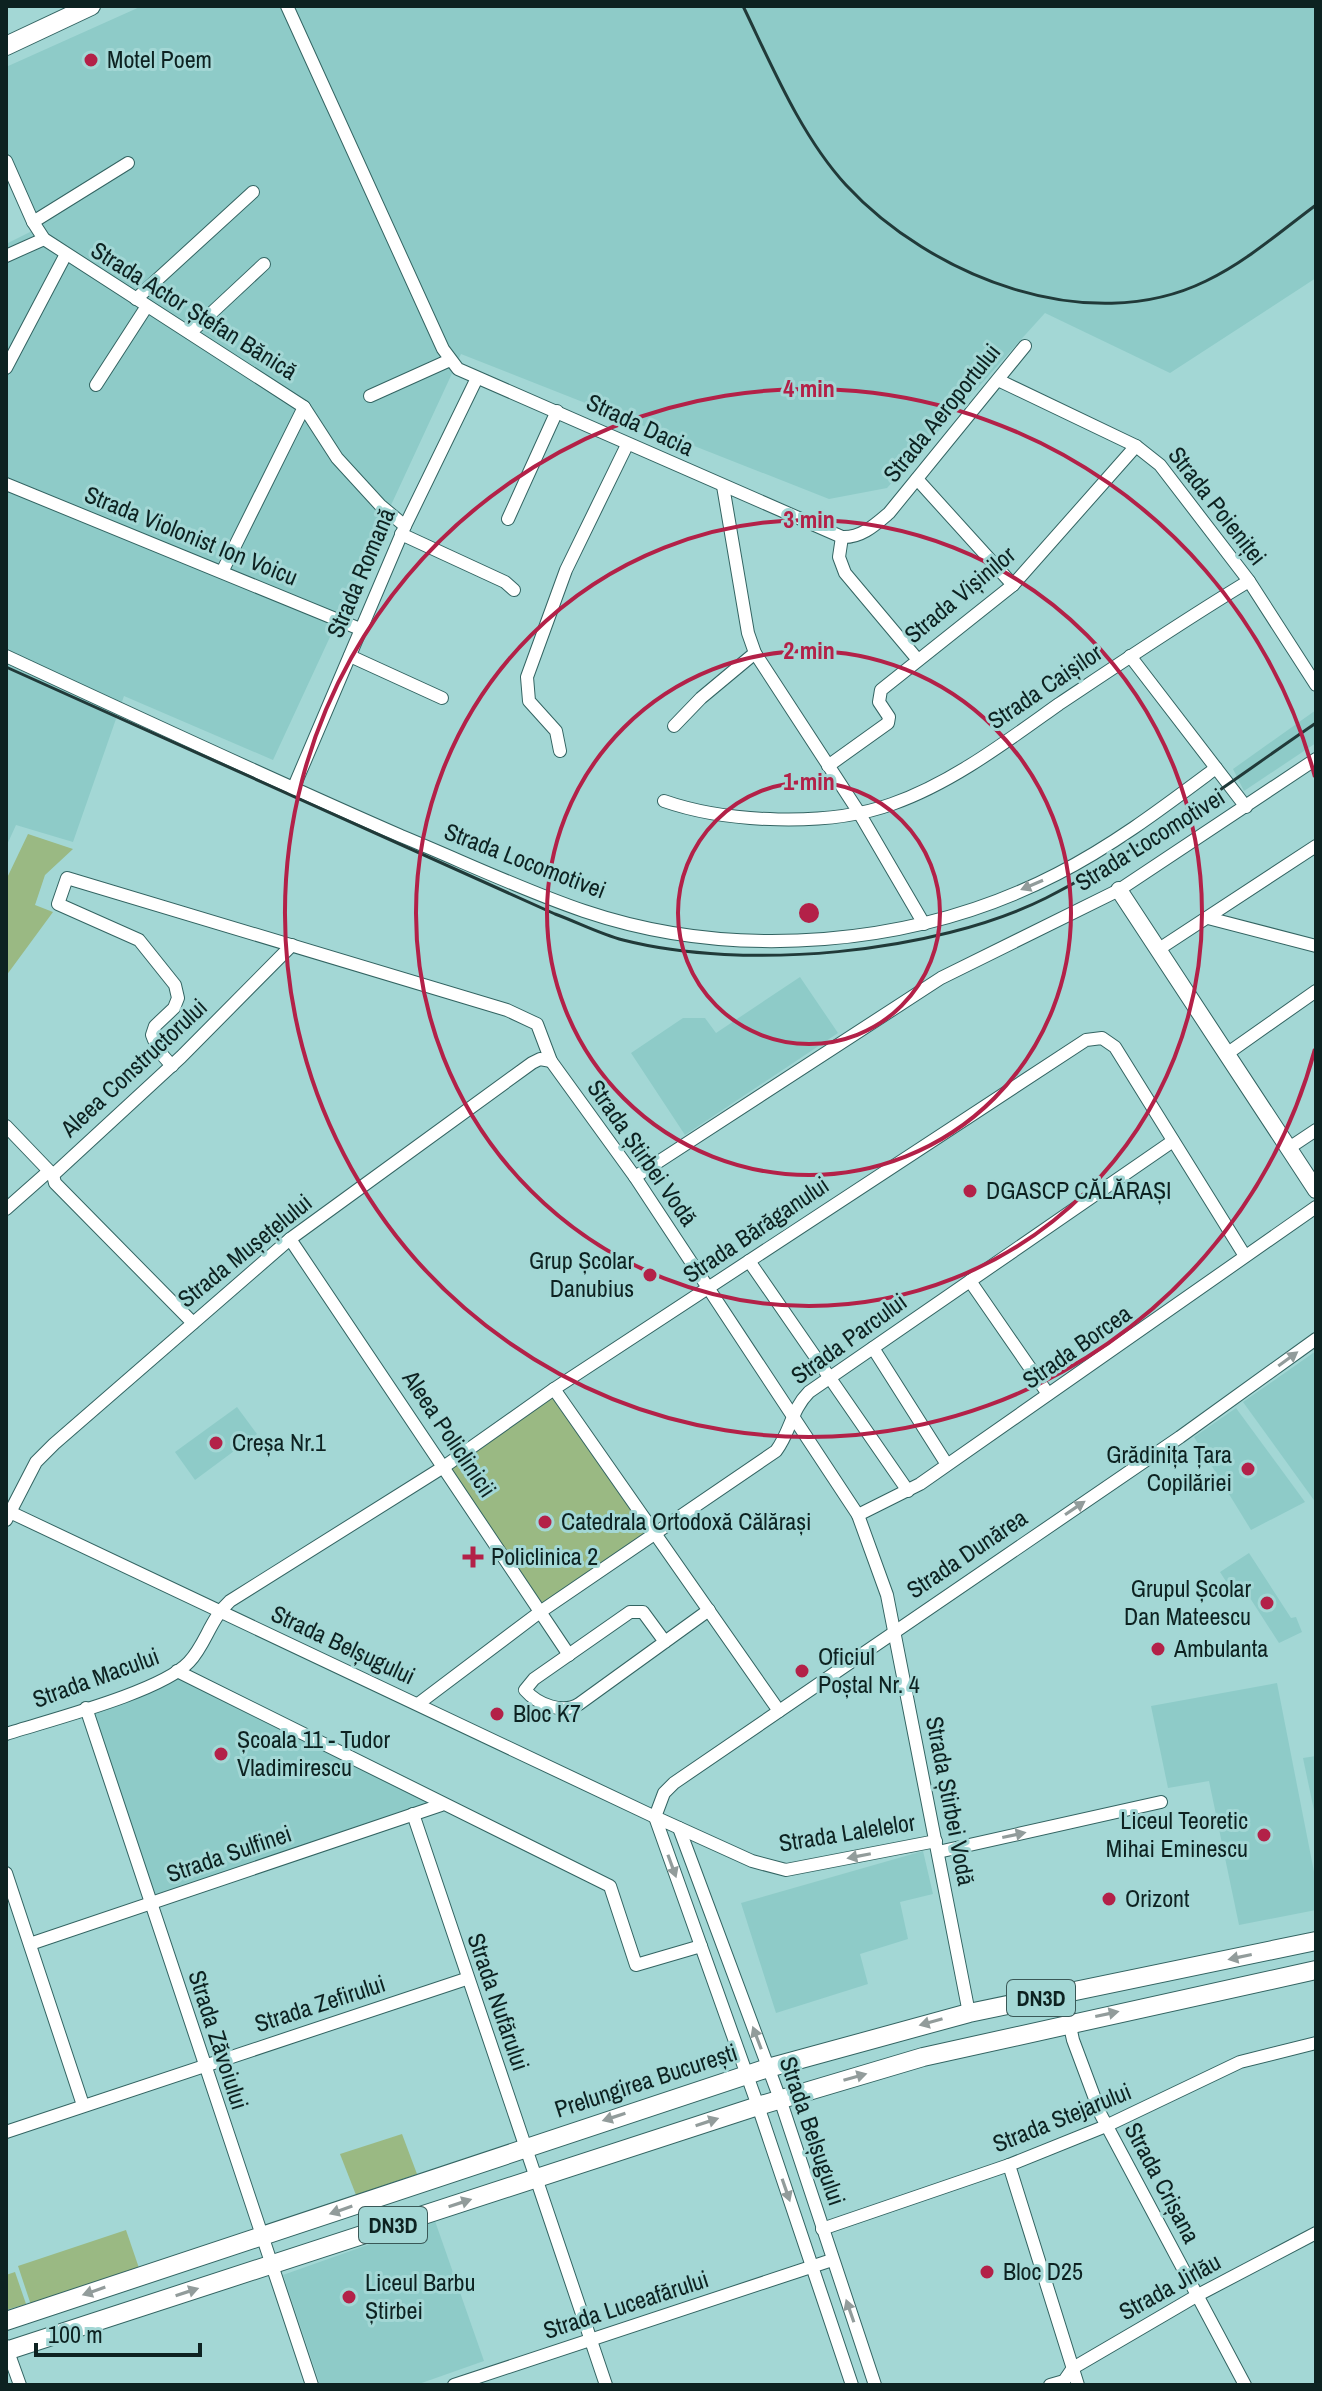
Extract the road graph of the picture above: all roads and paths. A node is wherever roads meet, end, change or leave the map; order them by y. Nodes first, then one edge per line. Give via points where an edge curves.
1 (91, 6) edge
2 (287, 6) edge
3 (6, 46) edge
4 (6, 161) edge
5 (128, 163) dead end
6 (253, 192) dead end
7 (33, 222) junction
8 (44, 239) junction
9 (6, 256) edge
10 (65, 256) junction
11 (264, 264) dead end
12 (142, 302) junction
13 (190, 333) junction
14 (1025, 346) dead end
15 (450, 360) junction
16 (6, 368) edge
17 (477, 378) junction
18 (998, 380) junction
19 (96, 385) dead end
20 (370, 396) dead end
21 (304, 407) junction
22 (557, 411) junction
23 (627, 445) junction
24 (1136, 446) junction
25 (917, 479) junction
26 (6, 484) edge
27 (723, 486) junction
28 (508, 519) dead end
29 (403, 530) junction
30 (842, 537) junction
31 (222, 572) junction
32 (1249, 581) junction
33 (1013, 585) junction
34 (514, 590) dead end
35 (360, 629) junction
36 (755, 653) junction
37 (6, 656) edge
38 (350, 656) junction
39 (1130, 656) junction
40 (918, 660) junction
41 (1316, 685) edge
42 (442, 698) dead end
43 (674, 726) dead end
44 (560, 751) dead end
45 (1316, 759) edge
46 (828, 766) junction
47 (1216, 768) junction
48 (293, 789) junction
49 (664, 801) dead end
50 (1246, 807) junction
51 (858, 811) junction
52 (1316, 846) edge
53 (1119, 890) junction
54 (1208, 918) junction
55 (924, 924) junction
56 (292, 945) junction
57 (1316, 946) edge
58 (1159, 949) junction
59 (1316, 991) edge
60 (1228, 1053) junction
61 (551, 1061) junction
62 (172, 1066) junction
63 (6, 1126) edge
64 (1316, 1130) edge
65 (1173, 1141) junction
66 (1289, 1148) junction
67 (51, 1173) junction
68 (635, 1177) junction
69 (1316, 1190) edge
70 (1316, 1207) edge
71 (6, 1209) edge
72 (290, 1239) junction
73 (1245, 1256) junction
74 (749, 1261) junction
75 (970, 1281) junction
76 (708, 1288) junction
77 (193, 1323) junction
78 (1316, 1339) edge
79 (873, 1348) junction
80 (830, 1378) junction
81 (554, 1389) junction
82 (1048, 1394) junction
83 (791, 1414) junction
84 (946, 1463) junction
85 (445, 1466) junction
86 (908, 1491) junction
87 (12, 1496) edge
88 (858, 1515) junction
89 (9, 1517) edge
90 (655, 1530) junction
91 (709, 1610) junction
92 (218, 1611) junction
93 (540, 1612) junction
94 (894, 1630) junction
95 (665, 1642) junction
96 (569, 1655) junction
97 (177, 1671) junction
98 (418, 1704) junction
99 (86, 1708) junction
100 (779, 1711) junction
101 (6, 1734) edge
102 (1161, 1802) dead end
103 (441, 1805) junction
104 (413, 1814) junction
105 (655, 1817) junction
106 (679, 1828) junction
107 (937, 1846) junction
108 (6, 1873) edge
109 (151, 1904) junction
110 (1316, 1941) edge
111 (30, 1944) junction
112 (701, 1946) junction
113 (1316, 1970) edge
114 (466, 1979) junction
115 (1063, 1994) junction
116 (969, 2013) junction
117 (1068, 2022) junction
118 (1316, 2043) edge
119 (204, 2065) junction
120 (768, 2068) junction
121 (747, 2074) junction
122 (780, 2099) junction
123 (83, 2105) junction
124 (758, 2106) junction
125 (1106, 2126) junction
126 (6, 2132) edge
127 (524, 2146) junction
128 (1009, 2165) junction
129 (536, 2178) junction
130 (822, 2229) junction
131 (1316, 2233) edge
132 (261, 2238) junction
133 (832, 2260) junction
134 (271, 2265) junction
135 (812, 2266) junction
136 (1198, 2295) junction
137 (6, 2321) edge
138 (591, 2340) junction
139 (7, 2349) edge
140 (1073, 2368) junction
141 (20, 2385) edge
142 (312, 2385) edge
143 (454, 2385) edge
144 (606, 2385) edge
145 (852, 2385) edge
146 (875, 2385) edge
147 (1050, 2385) edge
148 (1078, 2385) edge
149 (1245, 2385) edge

1 - 3 main road
2 - 15 street
4 - 7 street, Strada Actor Ștefan Bănică
5 - 7 street
6 - 12 street
7 - 8 street, Strada Actor Ștefan Bănică
8 - 9 street
8 - 10 street, Strada Actor Ștefan Bănică
10 - 12 street, Strada Actor Ștefan Bănică
10 - 16 street
11 - 13 street
12 - 13 street, Strada Actor Ștefan Bănică
12 - 19 street
13 - 21 street, Strada Actor Ștefan Bănică
14 - 18 street, Strada Aeroportului
15 - 17 street, Strada Dacia
15 - 20 street
17 - 22 street, Strada Dacia
17 - 29 street, Strada Romană
18 - 24 street, Strada Poieniței
18 - 25 street, Strada Aeroportului
21 - 29 street, Strada Actor Ștefan Bănică via 337,458
21 - 31 street
22 - 23 street, Strada Dacia
22 - 28 street
23 - 27 street, Strada Dacia
23 - 44 street via 566,570 527,677 529,701 556,731
24 - 32 street, Strada Poieniței via 1173,479
24 - 33 street, Strada Vișinilor
25 - 30 street, Strada Aeroportului via 873,527
25 - 33 street
26 - 31 street, Strada Violonist Ion Voicu
27 - 30 street
27 - 36 street
29 - 34 street, Strada Actor Ștefan Bănică
29 - 35 street, Strada Romană
30 - 40 street via 839,557 845,573
31 - 35 street, Strada Violonist Ion Voicu
32 - 39 street, Strada Caișilor
32 - 41 street, Strada Poieniței
33 - 40 street, Strada Vișinilor
35 - 38 street, Strada Romană
36 - 43 street
36 - 46 street
37 - 48 street, Strada Locomotivei
38 - 42 street
38 - 48 street, Strada Romană
39 - 47 street
39 - 51 street, Strada Caișilor via 968,766 893,804
40 - 46 street, Strada Vișinilor via 878,696 888,723
45 - 50 street, Strada Locomotivei
46 - 51 street
47 - 50 street
47 -> 55 street, Strada Locomotivei via 1104,848 1056,875
48 - 55 street, Strada Locomotivei via 586,912 668,931 779,941
49 - 51 street, Strada Caișilor via 744,819
50 - 53 street, Strada Locomotivei
51 - 55 street
52 - 54 street
53 - 58 main road
53 - 68 street, Strada Locomotivei via 941,978
54 - 57 street
54 - 58 street
56 - 61 street, Strada Știrbei Vodă via 521,1016 537,1024
56 - 62 street, Aleea Constructorului
56 - 62 street, Strada Știrbei Vodă via 67,878 58,904 139,940 175,985 174,1008 152,1035
58 - 60 main road
59 - 60 street
60 - 66 main road
61 - 68 street, Strada Știrbei Vodă
61 - 72 street, Strada Mușețelului via 532,1063
62 - 67 street, Aleea Constructorului
63 - 67 street
64 - 66 street
65 - 73 street, Strada Bărăganului
65 - 74 street, Strada Bărăganului via 1115,1047 1095,1037 1013,1085
65 - 75 street, Strada Parcului
66 - 69 main road
67 - 71 street, Aleea Constructorului
67 - 77 street
68 - 76 street, Strada Știrbei Vodă
70 - 73 street, Strada Borcea
72 - 77 street, Strada Mușețelului
72 - 85 street, Aleea Policlinicii
73 - 82 street, Strada Borcea
74 - 76 street, Strada Bărăganului
74 - 80 street
75 - 79 street, Strada Parcului
75 - 82 street
76 - 81 street, Strada Bărăganului
76 - 83 street, Strada Știrbei Vodă
77 - 87 street, Strada Mușețelului via 36,1462
94 -> 78 street, Strada Dunărea
79 - 80 street, Strada Parcului
79 - 84 street
80 - 83 street, Strada Parcului
80 - 86 street
81 - 85 street, Strada Bărăganului
81 - 90 street
82 - 84 street, Strada Borcea
83 - 88 street, Strada Știrbei Vodă
83 - 90 street, Strada Parcului via 776,1451
84 - 86 street, Strada Borcea
85 - 92 street, Strada Bărăganului
85 - 93 street, Aleea Policlinicii
86 - 88 street, Strada Borcea
87 - 89 street, Strada Mușețelului
88 - 94 street, Strada Știrbei Vodă
89 - 92 street, Strada Belșugului
90 - 91 street
90 - 93 street, Strada Parcului
91 - 95 street
91 - 100 street
92 - 97 street, Strada Macului via 189,1662
92 - 98 street, Strada Belșugului
93 - 96 street, Aleea Policlinicii
93 - 98 street, Strada Parcului
94 - 100 street, Strada Dunărea
94 - 107 street, Strada Știrbei Vodă
95 - 96 street via 636,1610
95 - 96 street via 569,1710 527,1694 526,1686
97 - 99 street, Strada Macului
97 - 103 street
98 - 105 street, Strada Belșugului
99 - 101 street, Strada Macului
99 - 109 street, Strada Zăvoiului
100 - 105 street, Strada Dunărea via 674,1783
107 -> 102 street, Strada Lalelelor
103 - 104 street, Strada Sulfinei
103 - 112 street via 610,1886 636,1965
104 - 109 street, Strada Sulfinei
104 - 114 street, Strada Nufărului
105 - 106 street, Strada Belșugului
105 -> 112 street, Strada Belșugului
107 -> 106 street, Strada Lalelelor via 786,1870 752,1861
120 -> 106 street, Strada Belșugului
107 - 116 street, Strada Știrbei Vodă
108 - 111 street
109 - 111 street, Strada Sulfinei
109 - 119 street, Strada Zăvoiului
110 -> 115 main road, Prelungirea București / DN3D
111 - 123 street
112 - 121 street, Strada Belșugului
117 -> 113 main road, DN3D
114 - 119 street, Strada Zefirului
114 - 127 street, Strada Nufărului
115 - 116 main road, Prelungirea București / DN3D
115 - 117 street, Strada Crișana
116 -> 120 main road, Prelungirea București / DN3D
122 -> 117 main road, DN3D via 951,2049
117 - 125 street, Strada Crișana
118 - 125 street, Strada Stejarului via 1240,2062
119 - 123 street, Strada Zefirului
119 - 132 street, Strada Zăvoiului
120 - 121 main road, Prelungirea București / DN3D
120 - 122 street, Strada Belșugului
121 - 124 street, Strada Belșugului
121 -> 127 main road, Prelungirea București / DN3D
122 - 124 main road, DN3D
122 - 130 street, Strada Belșugului
123 - 126 street, Strada Zefirului
129 -> 124 main road, DN3D
124 -> 135 street, Strada Belșugului
125 - 128 street, Strada Stejarului
125 - 136 street, Strada Crișana
127 - 129 street, Strada Nufărului
127 -> 132 main road, Prelungirea București / DN3D
128 - 130 street, Strada Stejarului
128 - 140 street
134 -> 129 main road, DN3D
129 - 138 street, Strada Nufărului
130 - 133 street, Strada Belșugului
131 - 136 street, Strada Jirlău
132 - 134 street, Strada Zăvoiului
132 -> 137 main road, Prelungirea București / DN3D
133 - 135 street, Strada Luceafărului
146 -> 133 street, Strada Belșugului
139 -> 134 main road, DN3D
134 - 142 street, Strada Zăvoiului
135 - 138 street, Strada Luceafărului
135 - 145 street, Strada Belșugului
136 - 140 street, Strada Jirlău
136 - 149 street, Strada Crișana
138 - 143 street, Strada Luceafărului
138 - 144 street, Strada Nufărului
139 - 141 street
140 - 147 street, Strada Jirlău via 1064,2381
140 - 148 street

